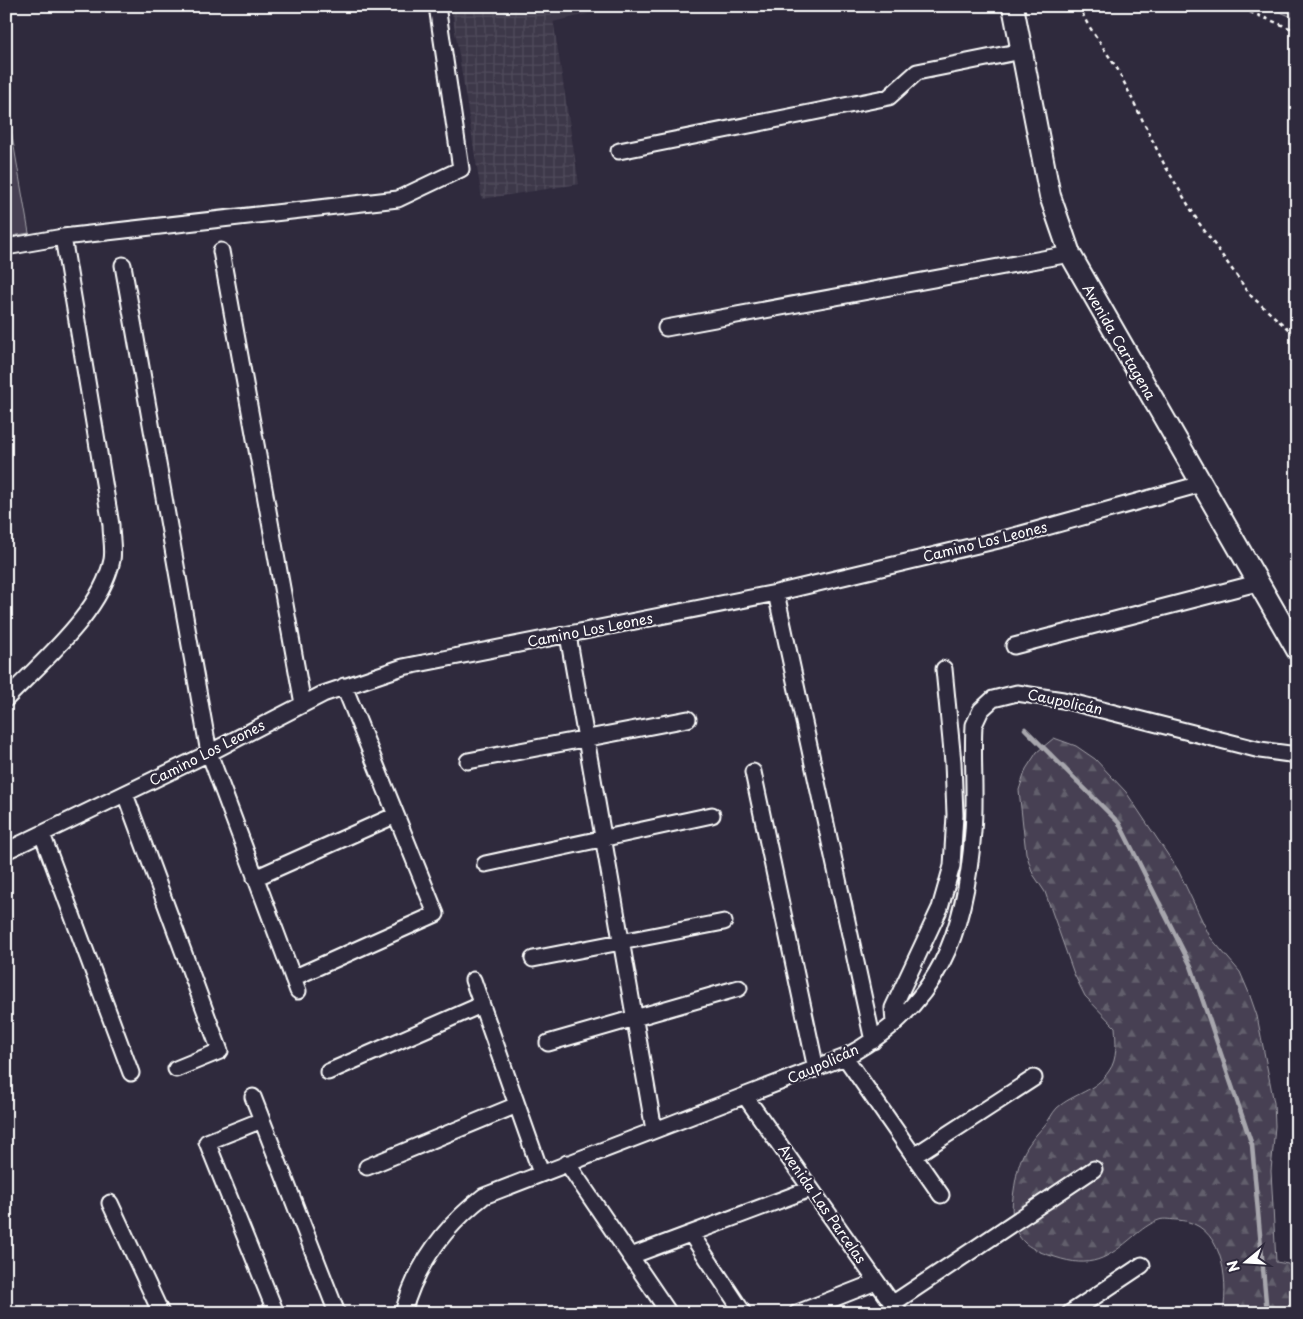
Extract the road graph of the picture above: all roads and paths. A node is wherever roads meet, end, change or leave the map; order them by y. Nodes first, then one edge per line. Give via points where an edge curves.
1 (436, 6) edge
2 (1013, 6) edge
3 (1079, 6) edge
4 (1235, 6) edge
5 (1297, 31) edge
6 (1022, 51) junction
7 (619, 151) dead end
8 (63, 237) junction
9 (6, 247) edge
10 (221, 251) dead end
11 (1070, 254) junction
12 (124, 266) dead end
13 (666, 328) dead end
14 (1297, 337) edge
15 (1201, 484) junction
16 (1257, 583) junction
17 (776, 593) junction
18 (568, 635) junction
19 (1014, 646) dead end
20 (1297, 650) edge
21 (944, 669) dead end
22 (344, 686) junction
23 (6, 699) edge
24 (303, 704) junction
25 (688, 719) dead end
26 (586, 739) junction
27 (209, 753) junction
28 (1297, 755) edge
29 (468, 761) dead end
30 (753, 772) dead end
31 (125, 794) junction
32 (396, 815) junction
33 (712, 815) dead end
34 (42, 834) junction
35 (603, 839) junction
36 (6, 851) edge
37 (485, 864) dead end
38 (255, 878) junction
39 (724, 922) dead end
40 (621, 943) junction
41 (533, 959) dead end
42 (473, 980) dead end
43 (739, 988) dead end
44 (481, 1005) junction
45 (634, 1017) junction
46 (894, 1024) junction
47 (873, 1040) junction
48 (548, 1043) dead end
49 (845, 1057) junction
50 (176, 1069) dead end
51 (816, 1069) junction
52 (328, 1072) dead end
53 (131, 1073) dead end
54 (1034, 1078) dead end
55 (745, 1096) junction
56 (253, 1097) dead end
57 (517, 1105) junction
58 (262, 1120) junction
59 (654, 1130) junction
60 (914, 1156) junction
61 (567, 1163) junction
62 (367, 1167) dead end
63 (1094, 1169) dead end
64 (541, 1173) junction
65 (810, 1188) junction
66 (941, 1195) dead end
67 (110, 1203) dead end
68 (691, 1234) junction
69 (631, 1256) junction
70 (1142, 1265) dead end
71 (876, 1282) junction
72 (895, 1308) edge
73 (402, 1311) edge
74 (742, 1311) dead end
75 (161, 1313) edge
76 (276, 1313) edge
77 (337, 1313) edge
78 (670, 1313) edge
79 (797, 1313) edge
80 (1070, 1313) edge

1 - 8 street via 461,169 398,199
2 - 6 main road, Avenida Cartagena
3 - 14 path via 1122,78 1194,217 1251,296
4 - 5 path
6 - 7 street via 917,72 889,97
6 - 11 main road, Avenida Cartagena via 1050,196
8 - 9 street
8 - 23 street via 111,526 112,558 105,585 81,620
10 - 24 street
11 - 13 street
11 - 15 main road, Avenida Cartagena
12 - 27 street
15 - 16 main road, Avenida Cartagena
15 - 17 street, Camino Los Leones via 1007,538
16 - 19 street
16 - 20 main road, Avenida Cartagena
17 - 18 street, Camino Los Leones
17 - 47 street
18 - 22 street, Camino Los Leones via 403,667
18 - 26 street
21 - 46 street via 953,762 955,815 952,866 940,908 893,1008
22 - 24 street, Camino Los Leones
22 - 32 street
24 - 27 street, Camino Los Leones
25 - 26 street
26 - 29 street
26 - 35 street
27 - 31 street, Camino Los Leones
27 - 38 street
28 - 46 street, Caupolicán via 1260,750 1063,700 1017,693 993,699 981,710 974,725 973,830 962,914 950,948 932,981
30 - 51 street
31 - 34 street, Camino Los Leones
31 - 50 street via 220,1051
32 - 38 street
32 - 38 street via 436,914 295,985
33 - 35 street
34 - 36 street, Camino Los Leones
34 - 53 street
35 - 37 street
35 - 40 street
39 - 40 street
40 - 41 street
40 - 45 street
42 - 44 street
43 - 45 street
44 - 52 street
44 - 57 street
45 - 48 street
45 - 59 street
46 - 47 street, Caupolicán
47 - 49 street, Caupolicán
49 - 51 street, Caupolicán
49 - 60 street
51 - 55 street, Caupolicán
54 - 60 street
55 - 59 street, Caupolicán
55 - 65 street, Avenida Las Parcelas
56 - 58 street
57 - 62 street
57 - 64 street
58 - 76 street via 207,1142
58 - 77 street
59 - 61 street, Caupolicán
60 - 66 street
61 - 64 street, Caupolicán
61 - 69 street
63 - 72 street
64 - 73 street, Caupolicán via 484,1196 454,1222 420,1270
65 - 68 street
65 - 71 street, Avenida Las Parcelas
67 - 75 street
68 - 69 street
68 - 74 street
69 - 78 street
70 - 80 street
71 - 72 street, Avenida Las Parcelas
71 - 79 street

